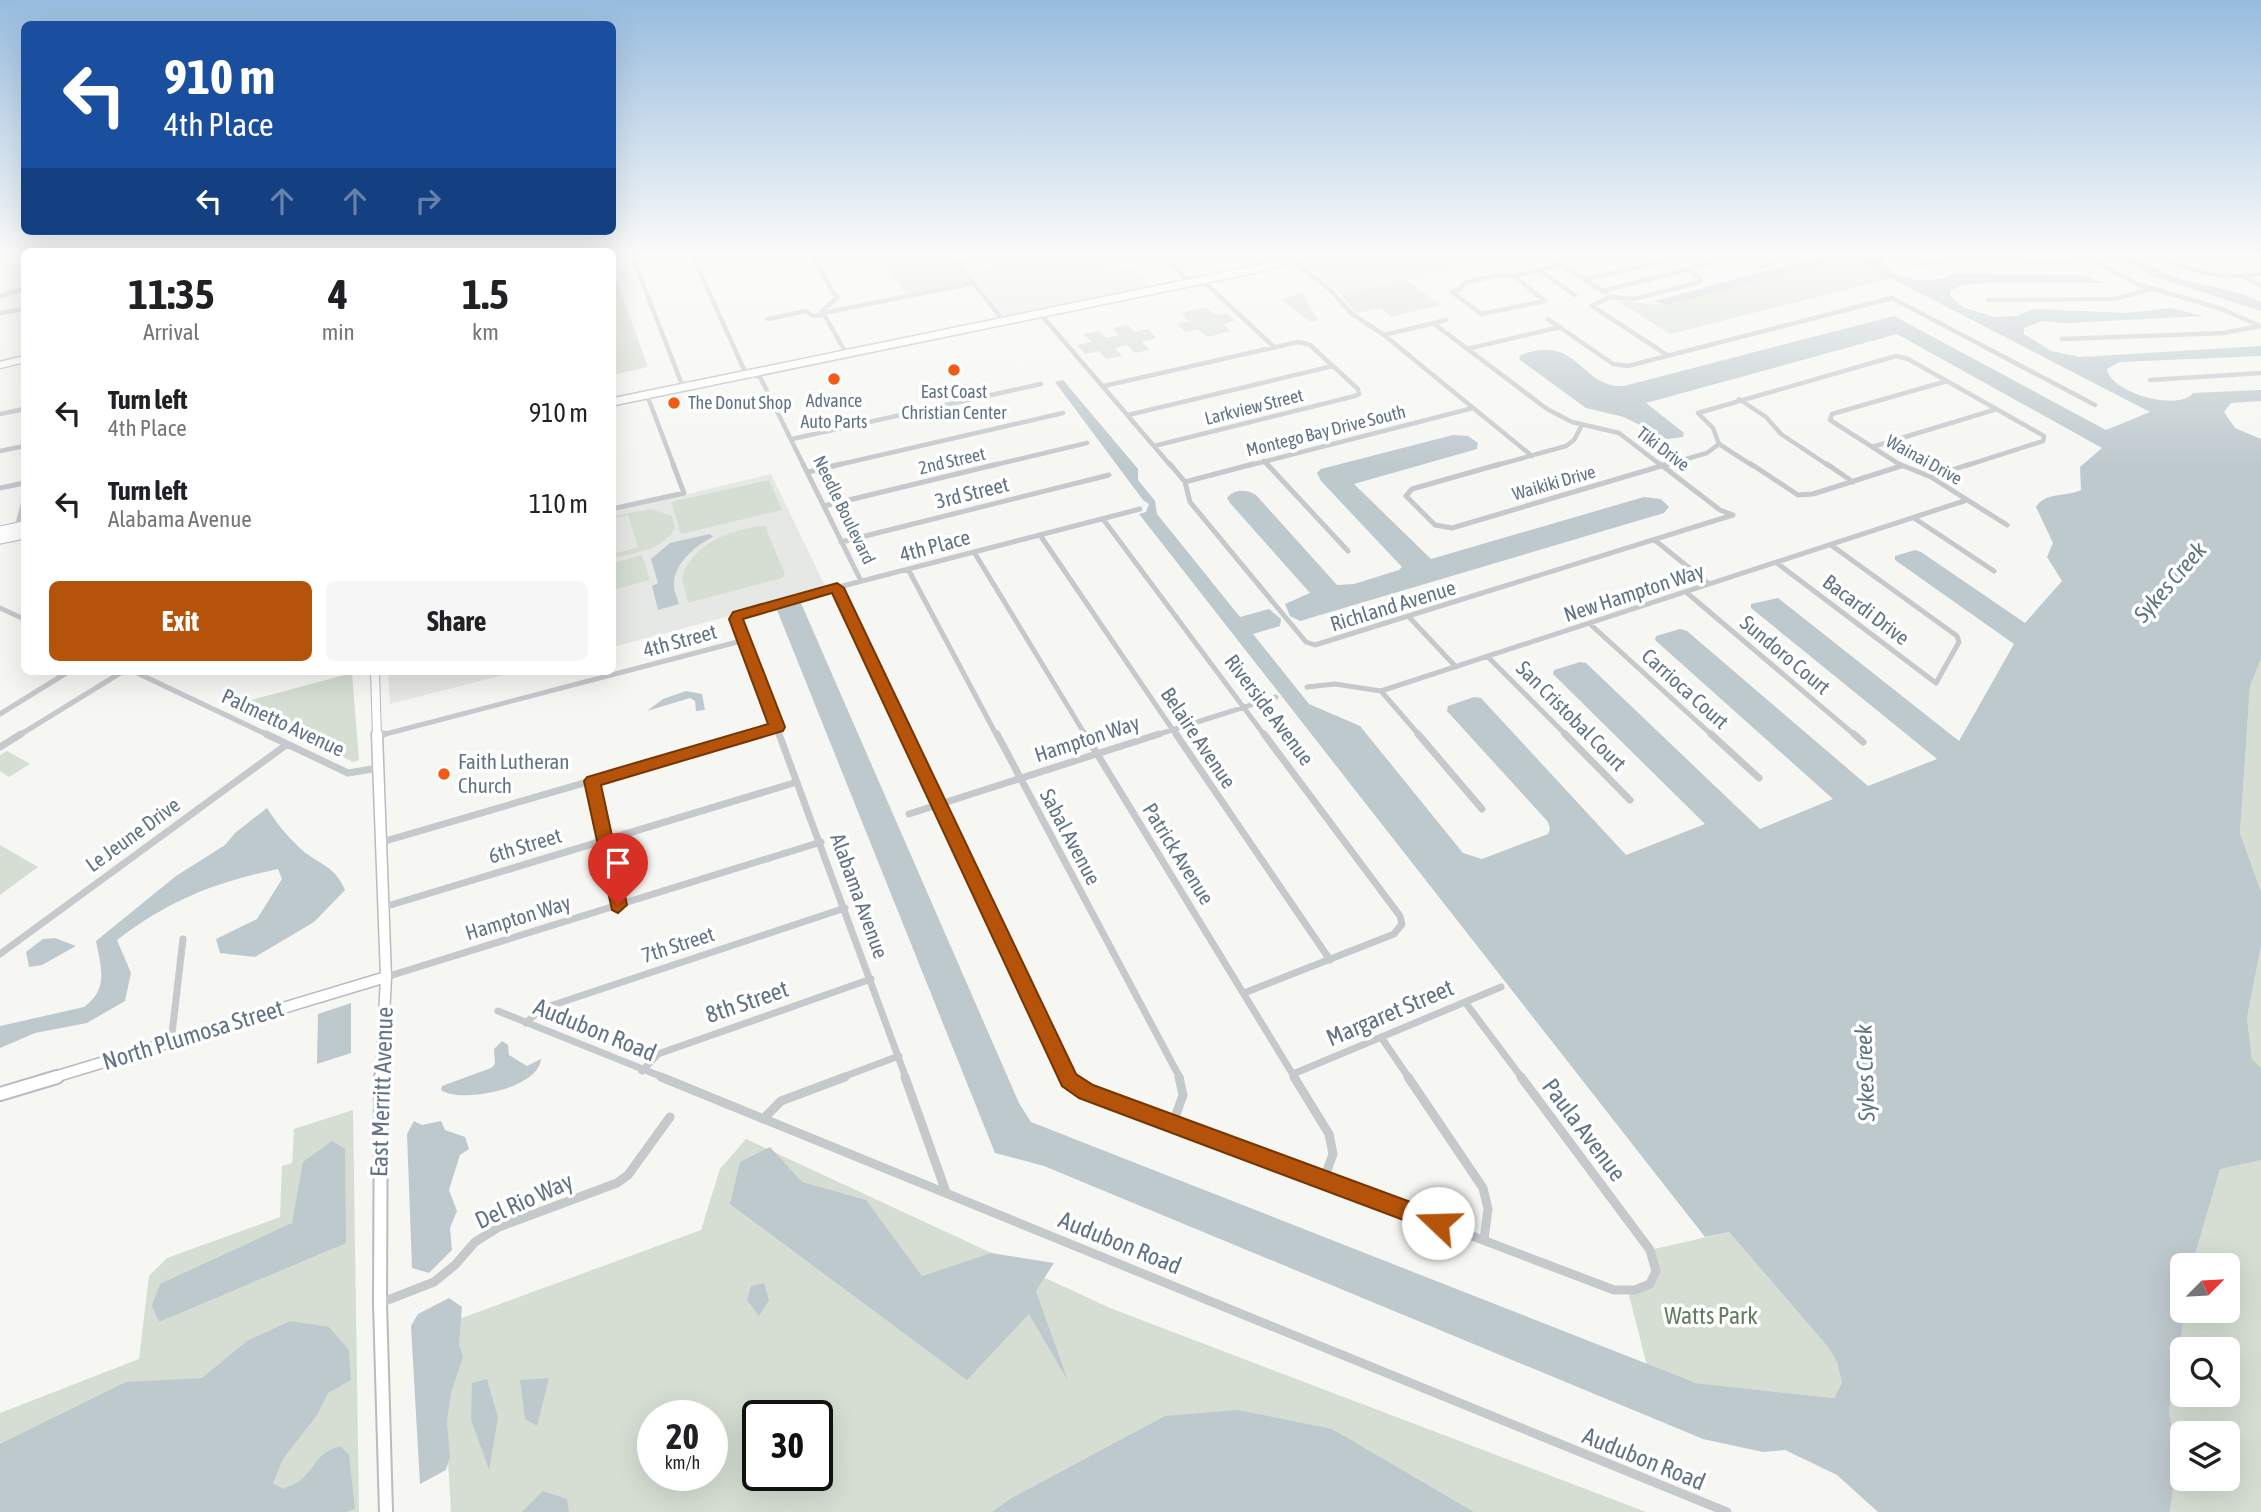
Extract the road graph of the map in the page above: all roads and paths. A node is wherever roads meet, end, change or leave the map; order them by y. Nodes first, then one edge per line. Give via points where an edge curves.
1 (1433, 323) edge
2 (658, 324) edge
3 (723, 324) edge
4 (829, 324) edge
5 (986, 324) edge
6 (1004, 324) edge
7 (1050, 324) edge
8 (1249, 324) edge
9 (1367, 324) edge
10 (1431, 324) edge
11 (1555, 324) edge
12 (1619, 324) edge
13 (1791, 324) edge
14 (1940, 324) edge
15 (2260, 326) edge
16 (1560, 327) junction
17 (1384, 335) junction
18 (2062, 339) dead end
19 (1274, 347) junction
20 (1468, 349) junction
21 (846, 353) junction
22 (1667, 355) junction
23 (21, 360) edge
24 (0, 365) edge
25 (1333, 366) junction
26 (2261, 373) edge
27 (746, 374) junction
28 (760, 377) junction
29 (2150, 380) dead end
30 (1947, 381) junction
31 (1041, 384) dead end
32 (1104, 386) junction
33 (683, 387) junction
34 (648, 398) junction
35 (1739, 399) junction
36 (616, 402) edge
37 (2095, 405) dead end
38 (616, 408) edge
39 (1473, 408) junction
40 (1997, 409) junction
41 (21, 410) edge
42 (1063, 413) dead end
43 (0, 414) edge
44 (1128, 415) junction
45 (1581, 425) junction
46 (792, 439) junction
47 (1087, 443) dead end
48 (1719, 444) junction
49 (21, 446) edge
50 (1154, 446) junction
51 (1872, 447) junction
52 (0, 449) edge
53 (1531, 456) junction
54 (1264, 461) junction
55 (1662, 466) junction
56 (1901, 466) junction
57 (808, 472) junction
58 (1110, 475) dead end
59 (1931, 477) junction
60 (1185, 482) junction
61 (1853, 482) junction
62 (21, 486) edge
63 (0, 490) edge
64 (1967, 500) junction
65 (824, 506) junction
66 (616, 508) edge
67 (1140, 509) dead end
68 (1733, 514) joint
69 (1914, 518) junction
70 (1103, 519) junction
71 (2007, 525) dead end
72 (21, 531) edge
73 (1040, 535) junction
74 (0, 536) edge
75 (1656, 541) junction
76 (841, 542) junction
77 (1831, 545) junction
78 (1348, 551) dead end
79 (974, 552) junction
80 (1777, 563) junction
81 (908, 569) junction
82 (1994, 571) dead end
83 (861, 581) junction
84 (1709, 584) junction
85 (837, 588) junction
86 (1686, 592) junction
87 (0, 608) edge
88 (738, 615) joint
89 (21, 618) edge
90 (1410, 618) junction
91 (1590, 625) junction
92 (745, 640) junction
93 (1488, 657) junction
94 (1456, 667) junction
95 (616, 674) edge
96 (63, 675) edge
97 (117, 675) edge
98 (141, 675) edge
99 (375, 675) edge
100 (611, 675) edge
101 (1307, 687) dead end
102 (1381, 691) junction
103 (1276, 697) dead end
104 (1244, 708) junction
105 (0, 715) edge
106 (777, 727) junction
107 (1171, 730) junction
108 (378, 736) junction
109 (1863, 742) dead end
110 (286, 745) junction
111 (0, 747) edge
112 (1097, 755) junction
113 (379, 768) junction
114 (1759, 778) dead end
115 (1019, 779) junction
116 (593, 781) junction
117 (797, 782) junction
118 (1630, 800) dead end
119 (939, 805) junction
120 (1482, 809) dead end
121 (909, 814) dead end
122 (606, 839) junction
123 (382, 842) junction
124 (821, 842) junction
125 (618, 905) junction
126 (384, 907) junction
127 (845, 908) junction
128 (183, 939) dead end
129 (0, 954) edge
130 (1330, 960) junction
131 (386, 977) junction
132 (871, 979) junction
133 (1501, 987) dead end
134 (1244, 993) junction
135 (1465, 1002) junction
136 (498, 1011) dead end
137 (526, 1023) junction
138 (1381, 1037) junction
139 (171, 1042) junction
140 (899, 1056) junction
141 (642, 1071) junction
142 (1293, 1074) junction
143 (0, 1094) edge
144 (670, 1117) dead end
145 (763, 1119) junction
146 (1173, 1123) junction
147 (1324, 1179) junction
148 (946, 1192) junction
149 (1483, 1240) junction
150 (1650, 1284) joint
151 (380, 1303) junction
152 (386, 1512) edge
153 (1727, 1512) edge

1 - 20 street, Tiki Drive
2 - 33 street
3 - 27 street
4 - 21 street
5 - 21 main road
6 - 28 main road
7 - 32 street, Richland Avenue
8 - 19 street
9 - 17 street
10 - 17 street
11 - 16 street
12 - 22 street
13 - 22 street
14 - 37 street
15 - 18 street via 2224,333
16 - 20 street
16 - 22 street via 1613,364
17 - 39 street
19 - 25 street via 1304,343
19 - 32 street
20 - 45 street, Tiki Drive via 1546,409
21 - 27 main road
23 - 24 street
25 - 44 street
25 - 50 street, Larkview Street via 1359,394
26 - 29 street
27 - 28 street
27 - 33 main road
28 - 34 main road
28 - 46 street, Needle Boulevard
30 - 35 street via 1900,356
30 - 40 street
30 - 51 street, Wainai Drive via 1829,418
31 - 46 street
32 - 44 street, Richland Avenue
33 - 34 main road
34 - 36 main road
34 - 38 main road
34 - 66 street via 684,493
35 - 48 street via 1698,413 1713,428
35 - 61 street via 1781,434
39 - 53 street
39 - 54 street, Montego Bay Drive South
40 - 51 street
40 - 59 street via 2044,436 2043,441
41 - 43 street
42 - 57 street
44 - 50 street, Richland Avenue
45 - 53 street via 1570,444
45 - 55 street, Tiki Drive via 1619,433
46 - 57 street, Needle Boulevard
47 - 65 street, 2nd Street
48 - 55 street, Waikiki Drive via 1707,453
48 - 61 street via 1798,495
49 - 52 street
50 - 60 street, Richland Avenue
51 - 56 street, Wainai Drive
53 - 55 street, Waikiki Drive via 1406,494 1435,525 1452,528
54 - 60 street, Montego Bay Drive South
54 - 78 street
55 - 68 street, Tiki Drive via 1720,510
56 - 59 street, Wainai Drive
56 - 61 street
57 - 65 street, Needle Boulevard
58 - 76 street, 3rd Street
59 - 64 street, Wainai Drive
60 - 90 street, Richland Avenue via 1187,498 1307,642 1315,645
62 - 63 street
64 - 69 street, New Hampton Way
64 - 71 street, Wainai Drive
65 - 76 street, Needle Boulevard
67 - 70 street, 4th Place
68 - 75 street, Richland Avenue
69 - 77 street, New Hampton Way
69 - 82 street
70 - 73 street, 4th Place
70 - 104 street, Riverside Avenue
72 - 74 main road
73 - 79 street, 4th Place
73 - 107 street, Belaire Avenue
75 - 84 street
75 - 90 street, Richland Avenue
76 - 83 street, Needle Boulevard
77 - 80 street, New Hampton Way
77 - 80 street, Bacardi Drive via 1957,636 1959,642 1936,683
79 - 81 street, 4th Place
79 - 112 street, Patrick Avenue
80 - 84 street, New Hampton Way
81 - 83 street, 4th Place
81 - 115 street, Sabal Avenue
83 - 85 street, 4th Place
84 - 86 street, New Hampton Way
85 - 88 street, 4th Place
85 - 119 street, Needle Boulevard
86 - 91 street, New Hampton Way
86 - 109 street, Sundoro Court
87 - 89 street
88 - 92 street, Alabama Avenue
90 - 94 street
91 - 93 street, New Hampton Way
91 - 114 street, Carrioca Court
92 - 95 street, 4th Street
92 - 106 street, Alabama Avenue
93 - 94 street, New Hampton Way
93 - 118 street, San Cristobal Court
94 - 102 street, New Hampton Way
96 - 105 street
97 - 111 street
98 - 110 street, Palmetto Avenue
99 - 108 street, East Merritt Avenue
100 - 108 street, 4th Street
101 - 102 street, New Hampton Way via 1349,684
102 - 120 street
103 - 104 street, Hampton Way
104 - 107 street, Hampton Way
104 - 130 street, Riverside Avenue via 1397,909 1402,924 1394,933
106 - 116 street
106 - 117 street, Alabama Avenue
107 - 112 street, Hampton Way
107 - 130 street, Belaire Avenue
108 - 113 street, East Merritt Avenue
110 - 113 street, Palmetto Avenue via 348,774
110 - 129 street, Le Jeune Drive
112 - 115 street, Hampton Way
112 - 134 street, Patrick Avenue
113 - 123 street, East Merritt Avenue
115 - 119 street, Hampton Way
115 - 146 street, Sabal Avenue via 1179,1075 1183,1096
116 - 122 street
116 - 123 street
117 - 122 street, 6th Street
117 - 124 street, Alabama Avenue
119 - 121 street, Hampton Way
119 - 146 street, Needle Boulevard via 1069,1080 1086,1091
122 - 125 street
122 - 126 street, 6th Street
123 - 126 street, East Merritt Avenue
124 - 125 street, Hampton Way
124 - 127 street, Alabama Avenue
125 - 131 street, Hampton Way
126 - 131 street, East Merritt Avenue
127 - 132 street, Alabama Avenue
127 - 137 street, 7th Street via 541,1009
128 - 139 street
130 - 134 street
131 - 139 street, North Plumosa Street
131 - 151 street, East Merritt Avenue via 380,1088
132 - 140 street, Alabama Avenue
132 - 141 street, 8th Street via 658,1054
133 - 135 street, Margaret Street
134 - 142 street, Patrick Avenue
135 - 138 street, Margaret Street
135 - 150 street, Paula Avenue via 1650,1250 1657,1267
136 - 137 street, Audubon Road
137 - 141 street, Audubon Road
138 - 142 street, Margaret Street
138 - 149 street via 1483,1188 1488,1209
139 - 143 street, North Plumosa Street
140 - 145 street via 781,1101
140 - 148 street, Alabama Avenue
141 - 145 street, Audubon Road
142 - 147 street, Patrick Avenue via 1329,1134 1333,1154
144 - 151 street, Del Rio Way via 628,1175 617,1183 499,1227 475,1242 434,1282
145 - 148 street, Audubon Road
146 - 147 street, Needle Boulevard
147 - 149 street, Needle Boulevard
148 - 153 street, Audubon Road
149 - 150 street, Needle Boulevard via 1614,1290 1638,1290
151 - 152 street, East Merritt Avenue

